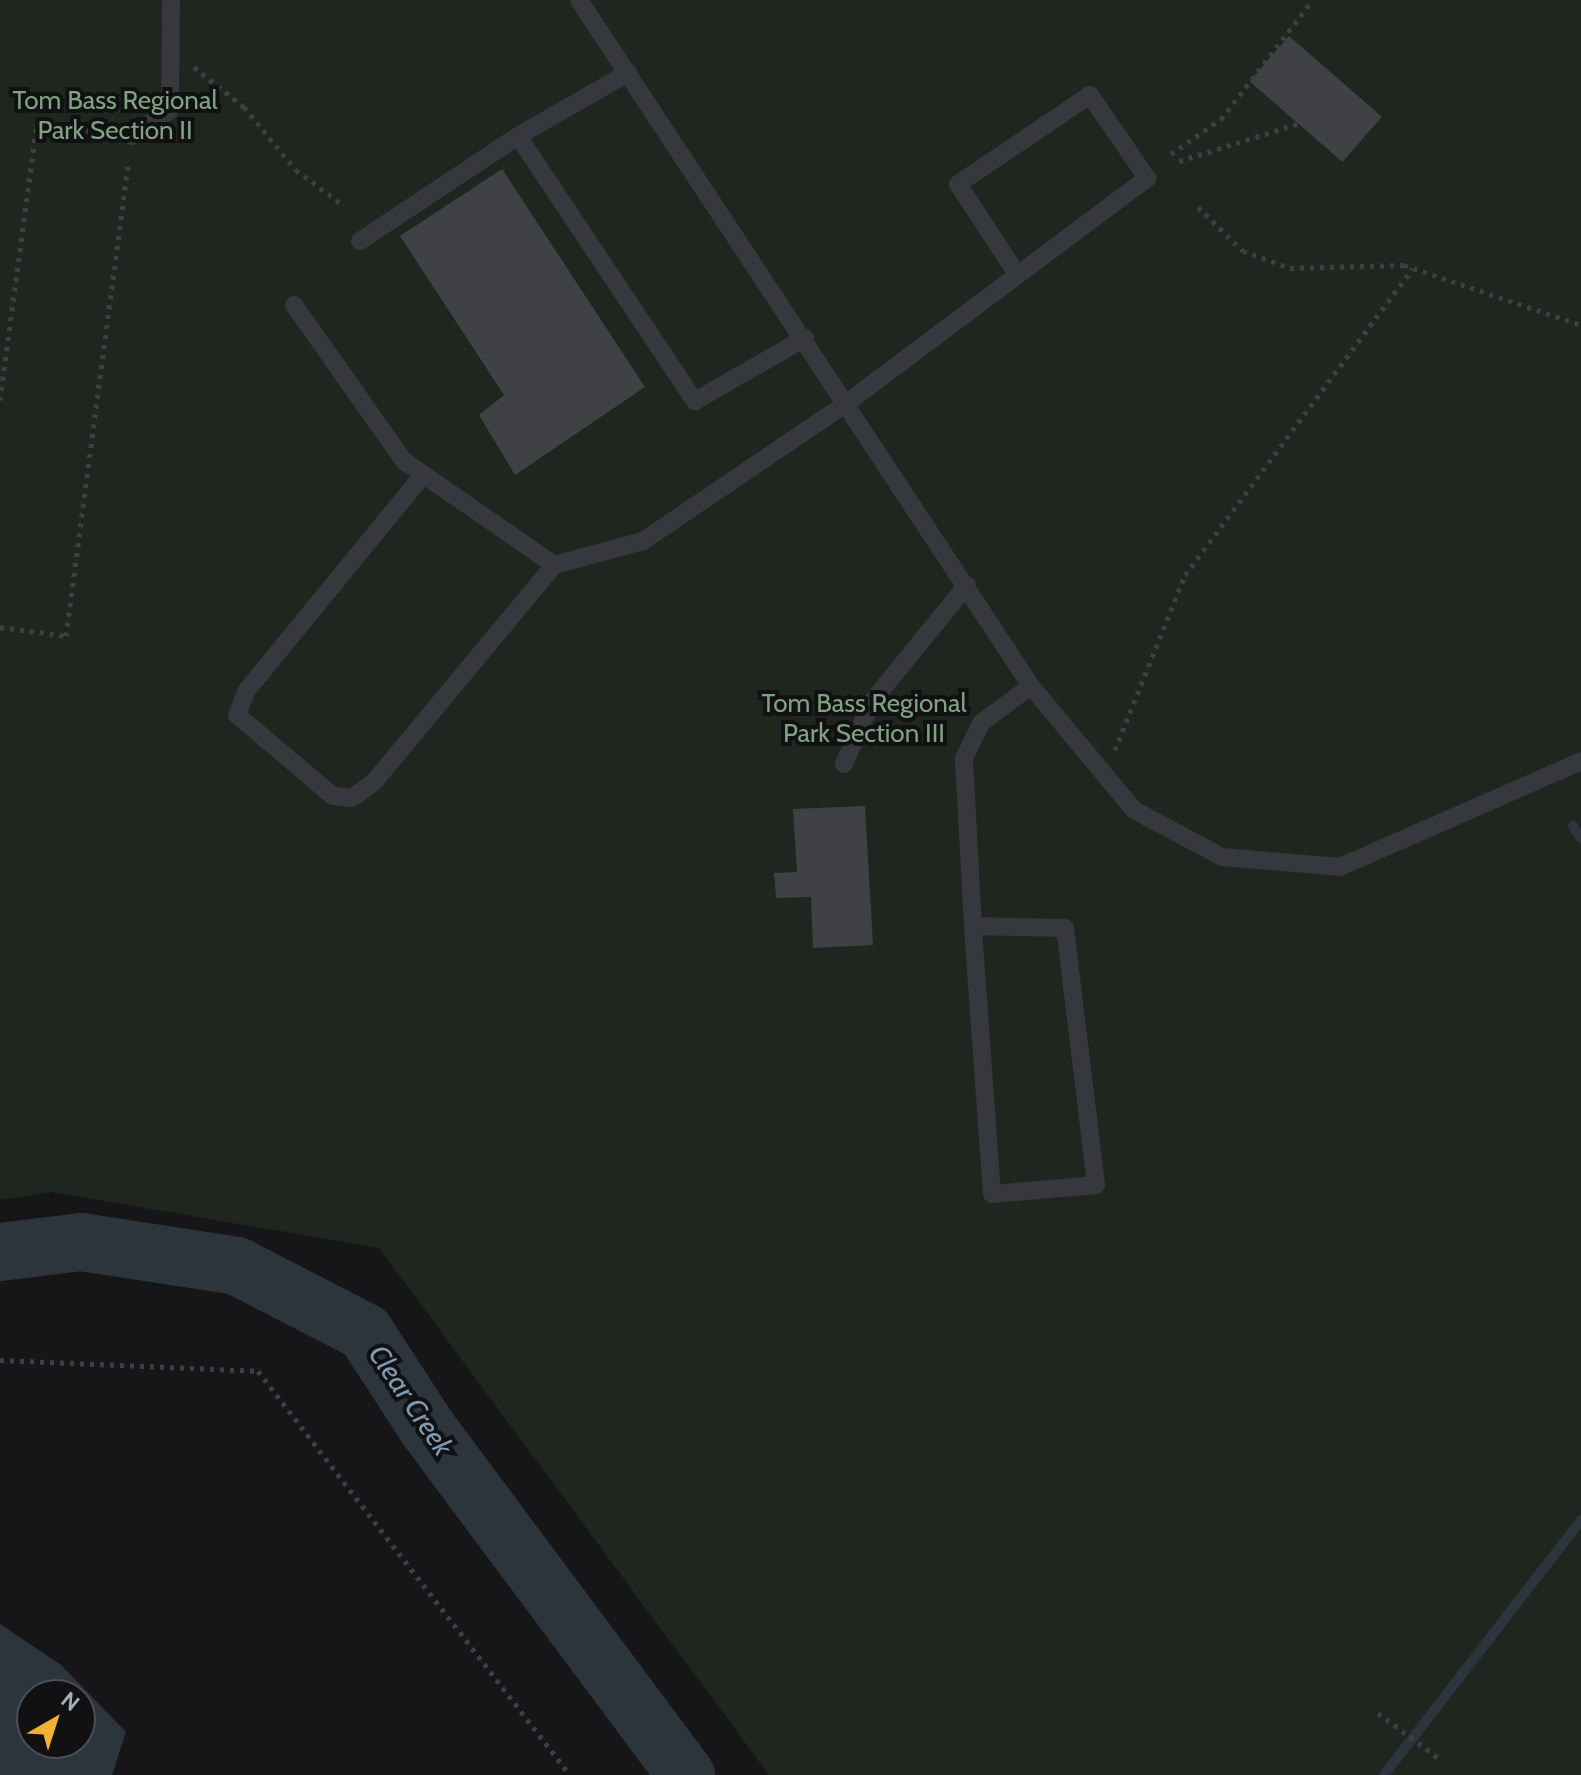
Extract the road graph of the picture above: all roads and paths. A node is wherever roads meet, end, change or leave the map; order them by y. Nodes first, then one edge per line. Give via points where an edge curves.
1 (171, 0) edge
2 (579, 0) edge
3 (1313, 0) edge
4 (187, 61) dead end
5 (628, 73) junction
6 (1297, 124) dead end
7 (132, 136) junction
8 (518, 136) junction
9 (1171, 154) dead end
10 (1179, 161) dead end
11 (339, 202) dead end
12 (1198, 207) dead end
13 (360, 241) dead end
14 (1413, 268) junction
15 (1015, 271) junction
16 (294, 305) dead end
17 (1581, 325) edge
18 (805, 338) junction
19 (0, 400) edge
20 (848, 402) junction
21 (423, 475) junction
22 (554, 565) junction
23 (967, 585) junction
24 (0, 627) edge
25 (1031, 686) junction
26 (1114, 750) dead end
27 (1581, 761) edge
28 (844, 764) dead end
29 (973, 926) junction
30 (0, 1360) edge
31 (1378, 1713) dead end
32 (1441, 1760) dead end
33 (570, 1775) edge

1 - 7 lane via 170,110
2 - 5 lane
3 - 9 path via 1221,119
4 - 11 path via 244,107 296,170
5 - 8 lane
5 - 18 lane
6 - 10 path
7 - 19 path via 37,123
7 - 24 path via 66,636
8 - 13 lane
8 - 18 lane via 695,401
12 - 14 path via 1243,251 1290,268
14 - 17 path
14 - 26 path via 1185,575
15 - 15 lane via 1147,178 1090,95 958,184
15 - 20 lane
16 - 21 lane via 372,421
18 - 20 lane
20 - 22 lane via 643,541
20 - 23 lane
21 - 22 lane
21 - 22 lane via 247,690 237,715 313,783 352,798 374,782
23 - 25 lane
23 - 28 lane via 871,703
25 - 27 lane via 1134,810 1222,857 1340,867
25 - 29 lane via 981,723 964,758
29 - 29 lane via 1065,928 1096,1185 992,1194
30 - 33 path via 258,1371
31 - 32 path

